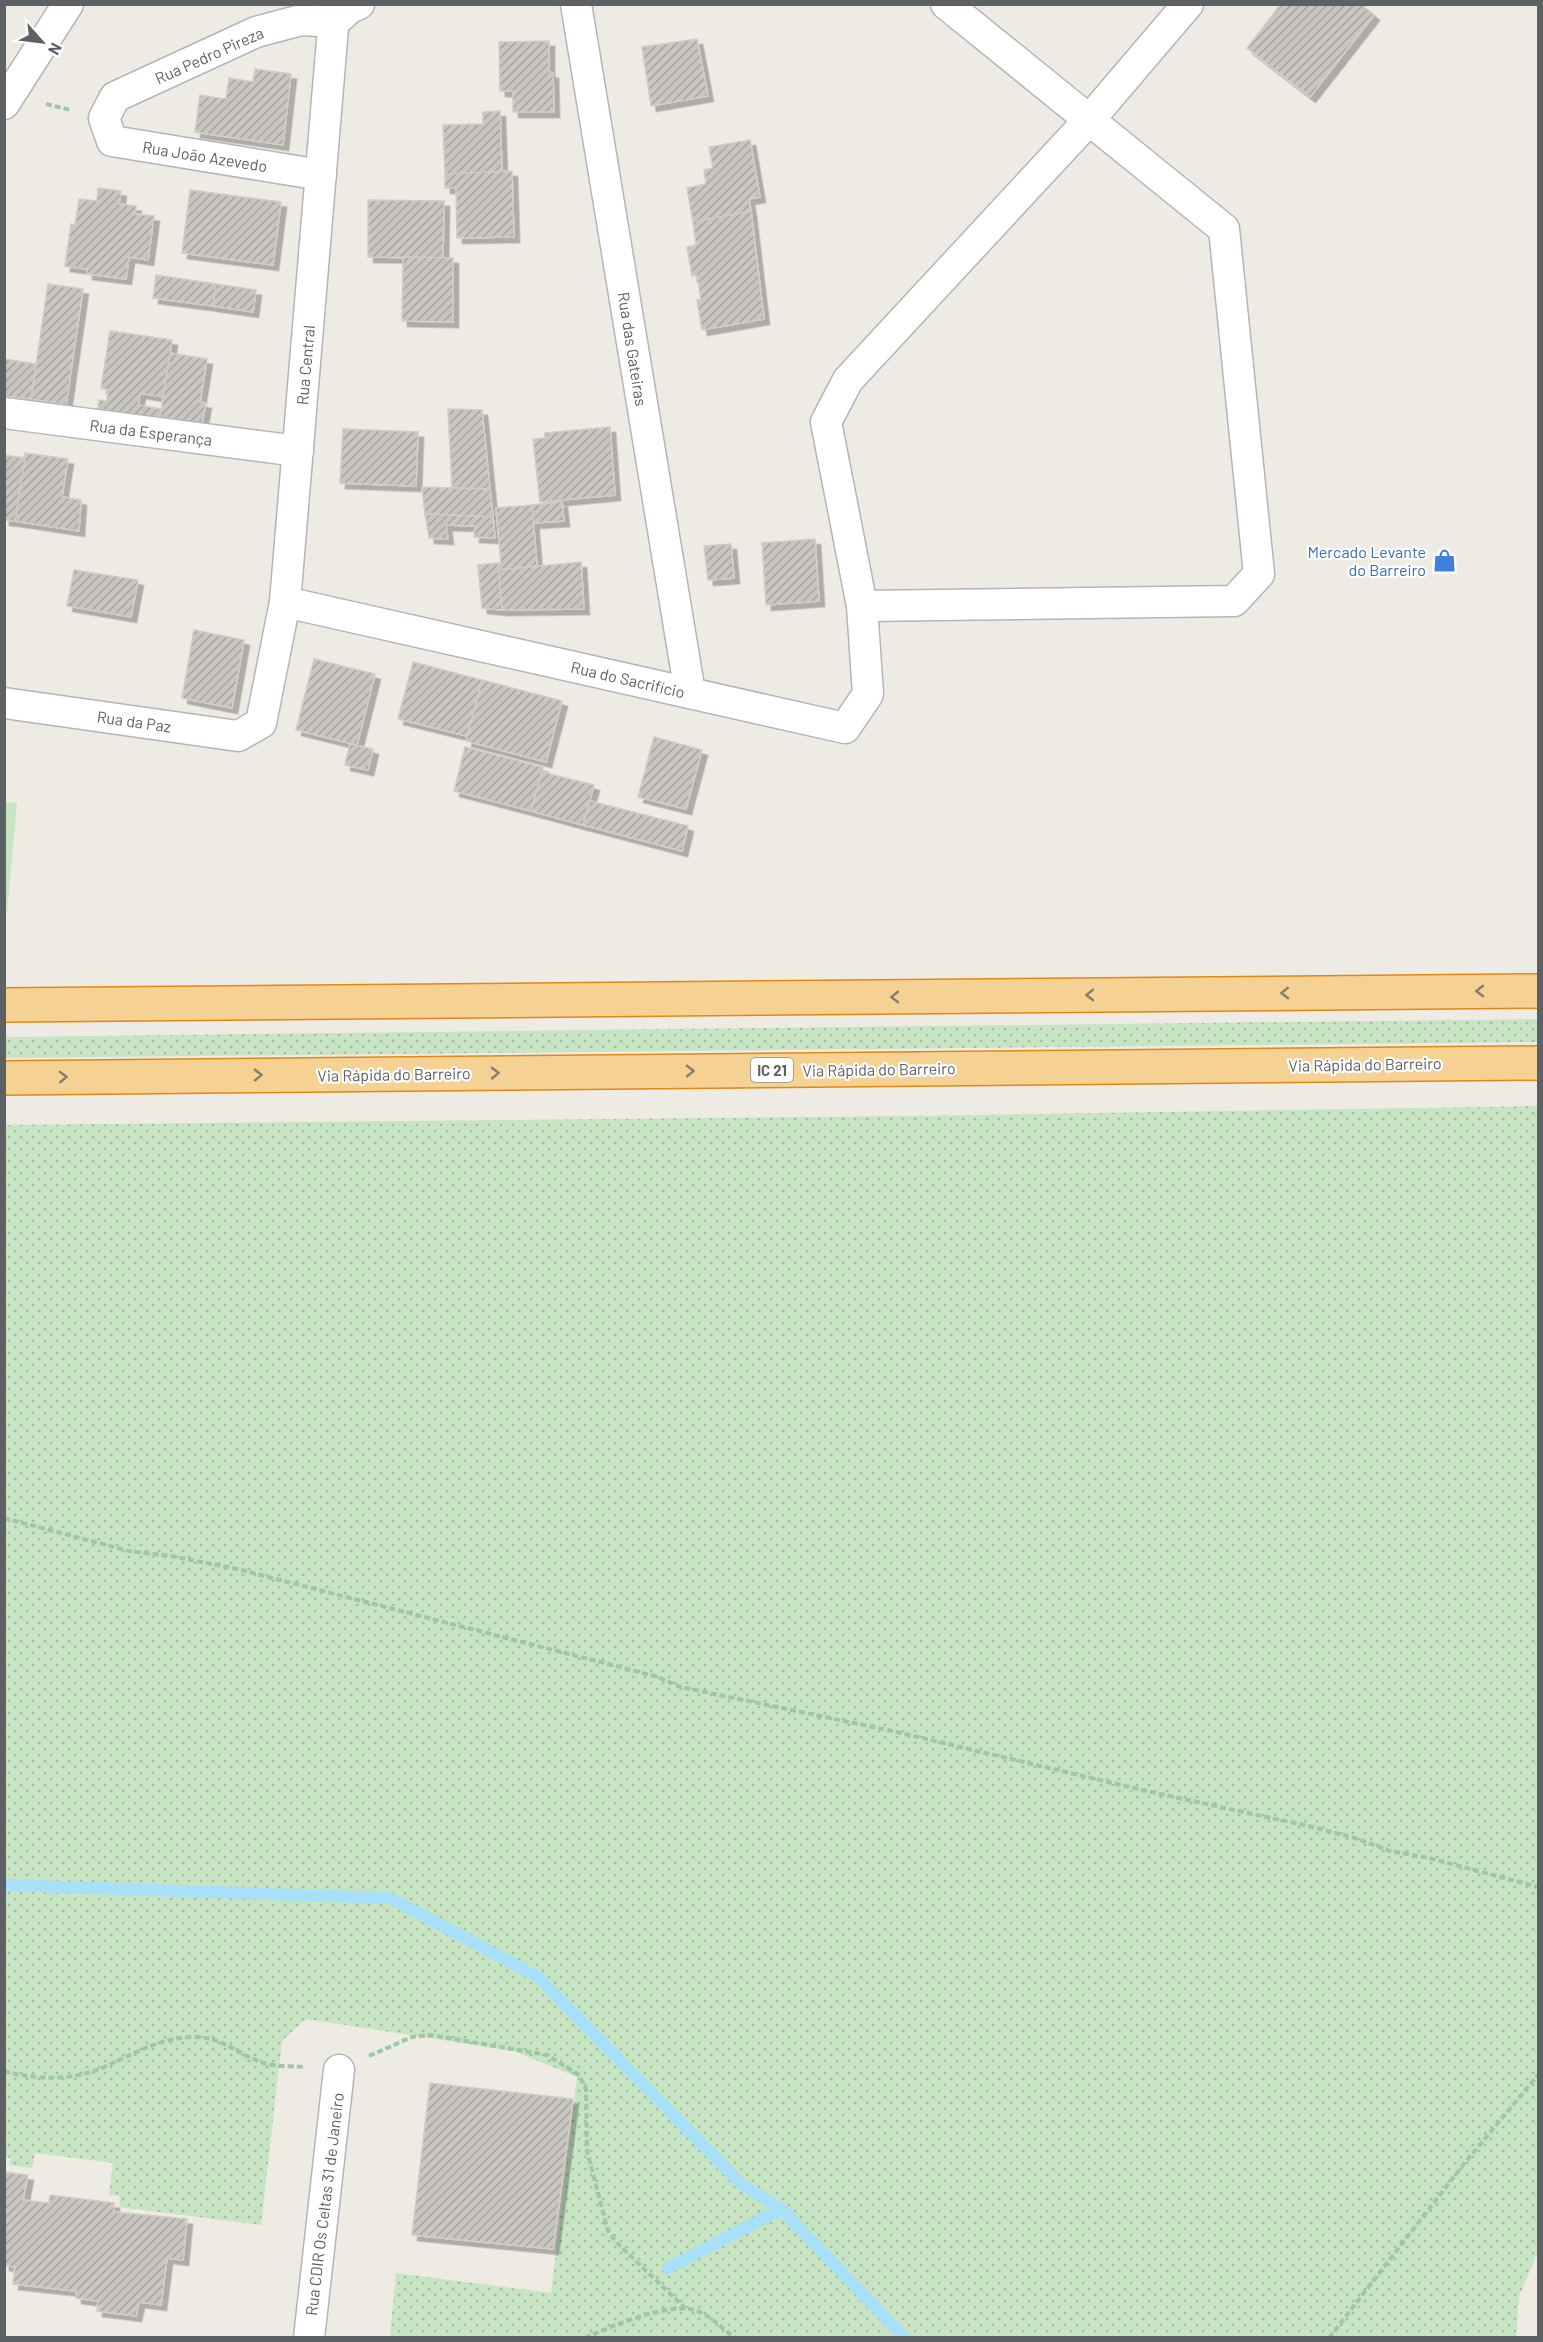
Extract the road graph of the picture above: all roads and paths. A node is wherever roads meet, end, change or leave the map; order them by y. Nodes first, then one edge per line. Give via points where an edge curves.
1 (68, 4) edge
2 (358, 4) edge
3 (576, 4) edge
4 (946, 4) edge
5 (1188, 4) edge
6 (335, 13) edge
7 (16, 67) edge
8 (8, 99) edge
9 (104, 118) junction
10 (1090, 119) junction
11 (321, 175) junction
12 (4, 413) edge
13 (297, 451) junction
14 (285, 602) junction
15 (862, 606) junction
16 (690, 693) junction
17 (4, 703) edge
18 (261, 723) joint
19 (1539, 991) edge
20 (4, 1005) edge
21 (1539, 1063) edge
22 (4, 1078) edge
23 (4, 1518) edge
24 (1539, 1887) edge
25 (339, 2070) junction
26 (4, 2071) edge
27 (1539, 2075) edge
28 (684, 2307) junction
29 (309, 2337) edge
30 (585, 2337) edge
31 (735, 2337) edge
32 (1329, 2337) edge

1 - 7 street
2 - 6 street
3 - 16 street, Rua das Gateiras
4 - 10 street
5 - 10 street
6 - 9 street, Rua Pedro Pireza via 256,32 115,97
6 - 11 street, Rua Central
7 - 8 street
8 - 9 path
9 - 11 street, Rua João Azevedo via 112,141
10 - 15 street via 848,380 826,422
10 - 15 street via 1224,229 1259,574 1234,601
11 - 13 street, Rua Central
12 - 13 street, Rua da Esperança
13 - 14 street, Rua Central
14 - 16 street, Rua do Sacrifício
14 - 18 street, Rua Central
15 - 16 street, Rua do Sacrifício via 868,694 845,728
17 - 18 street, Rua da Paz via 238,736
19 -> 20 highway
22 -> 21 highway, Via Rápida do Barreiro / IC 21
23 - 24 path via 129,1551 171,1556 293,1583 656,1676 681,1687 1308,1826 1390,1851
25 - 26 path via 265,2064 234,2047 194,2037 150,2044 102,2068 73,2076 45,2078
25 - 28 path via 412,2037 431,2035 546,2055 569,2067 579,2074 586,2089 587,2151 608,2231
25 - 29 street, Rua CDIR Os Celtas 31 de Janeiro
27 - 32 path via 1463,2165
28 - 30 path via 624,2320
28 - 31 path via 698,2311

